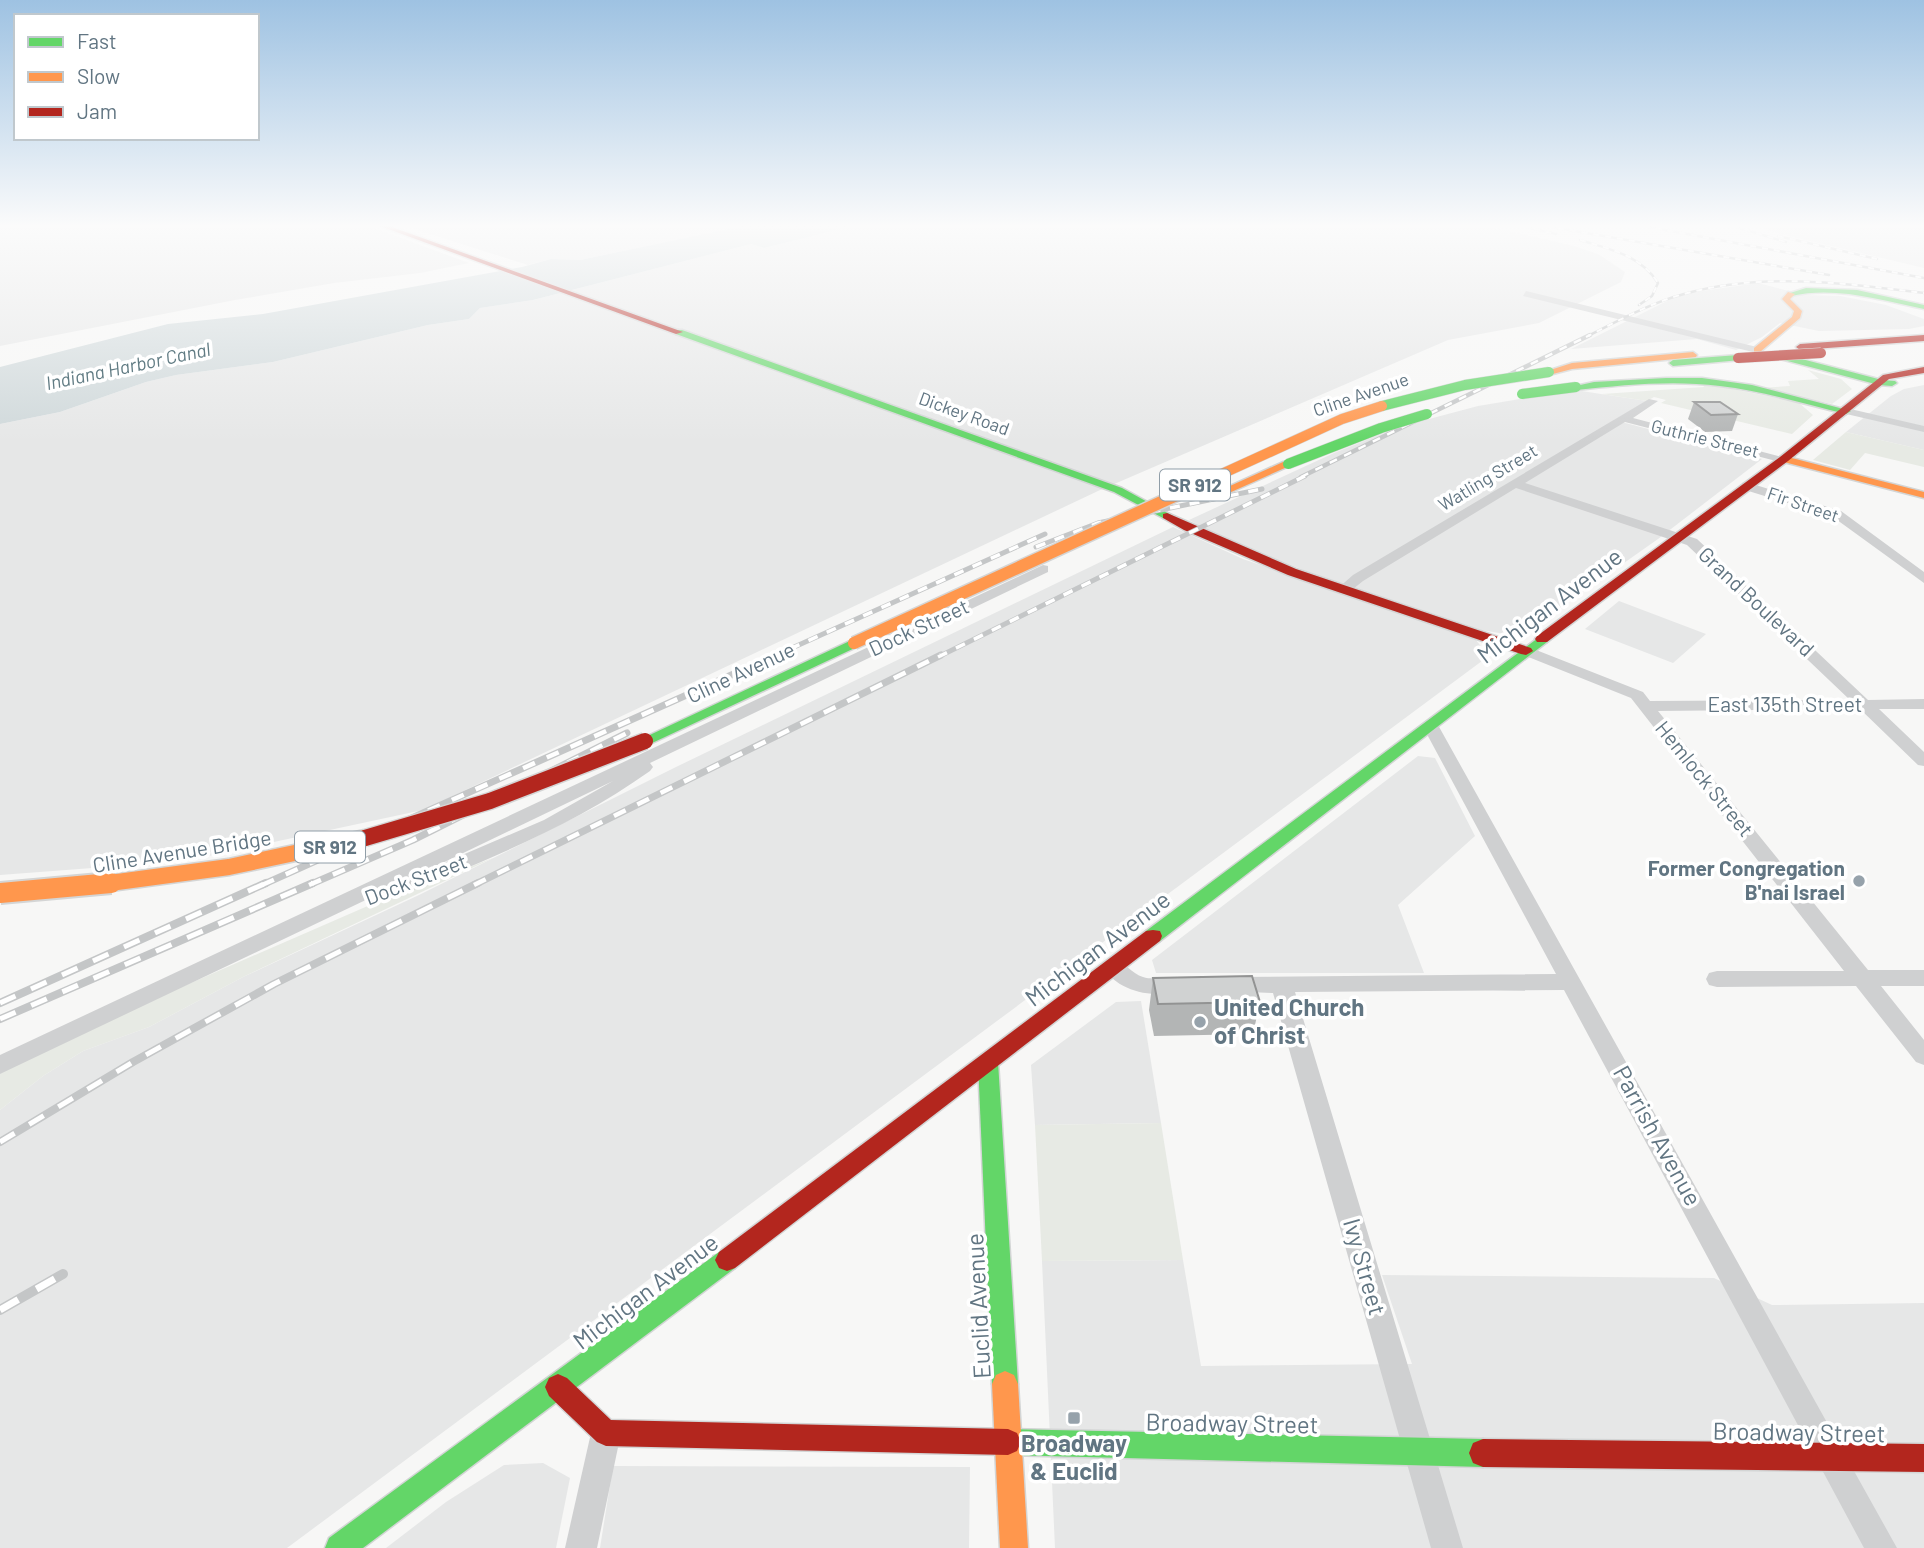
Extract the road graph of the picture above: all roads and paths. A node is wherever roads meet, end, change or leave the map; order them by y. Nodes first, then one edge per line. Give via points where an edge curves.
1 (583, 298) edge
2 (1540, 298) edge
3 (1787, 298) edge
4 (1863, 298) edge
5 (1924, 310) edge
6 (1924, 338) edge
7 (1924, 347) edge
8 (1757, 350) junction
9 (1904, 357) dead end
10 (1924, 357) edge
11 (1852, 360) dead end
12 (1924, 370) edge
13 (1549, 372) junction
14 (1924, 380) edge
15 (1882, 383) junction
16 (1571, 384) junction
17 (1502, 398) dead end
18 (1798, 399) junction
19 (1653, 401) dead end
20 (1444, 410) dead end
21 (1846, 411) junction
22 (1625, 419) junction
23 (1831, 423) junction
24 (1924, 429) edge
25 (1784, 459) junction
26 (1283, 465) junction
27 (1516, 484) junction
28 (1746, 486) junction
29 (1924, 495) edge
30 (1163, 513) junction
31 (1682, 537) junction
32 (1924, 579) edge
33 (1343, 590) junction
34 (854, 643) junction
35 (1526, 651) junction
36 (1864, 704) junction
37 (1924, 704) edge
38 (1645, 706) junction
39 (1430, 724) junction
40 (645, 741) joint
41 (1924, 761) edge
42 (0, 893) edge
43 (1113, 966) junction
44 (1863, 978) junction
45 (1924, 978) edge
46 (1717, 979) dead end
47 (1573, 982) junction
48 (1191, 985) edge
49 (1217, 985) edge
50 (1282, 985) junction
51 (1924, 1056) edge
52 (988, 1062) junction
53 (0, 1065) edge
54 (558, 1387) junction
55 (606, 1433) junction
56 (1009, 1441) junction
57 (1418, 1452) junction
58 (1831, 1456) junction
59 (1924, 1458) edge
60 (339, 1548) edge
61 (581, 1548) edge
62 (1014, 1548) edge
63 (1447, 1548) edge
64 (1881, 1548) edge

1 - 30 main road, Dickey Road via 1105,485
2 - 8 street
3 - 8 main road via 1798,311 1796,318
4 - 5 main road
6 - 13 main road via 1572,366
7 - 13 main road, Cline Avenue / SR 912, bridge
8 - 15 main road
9 - 10 main road
11 - 16 main road, Cline Avenue / SR 912
12 - 15 main road, Michigan Avenue via 1897,373
13 - 34 main road, Cline Avenue / SR 912, bridge via 1427,392 1342,419
14 - 15 main road
15 - 21 main road, Michigan Avenue
16 - 17 main road, bridge
16 - 18 main road via 1686,380
16 - 26 main road, Cline Avenue / SR 912, bridge via 1475,395 1410,412
18 - 21 main road
18 - 23 main road
19 - 22 street, Watling Street
20 - 26 main road, bridge
21 - 23 main road, Michigan Avenue
21 - 24 street
22 - 25 street, Guthrie Street
22 - 27 street, Watling Street
23 - 25 main road, Michigan Avenue
25 - 28 main road, Michigan Avenue
25 - 29 main road
26 - 34 main road, Cline Avenue / SR 912, bridge
27 - 31 street, Grand Boulevard
27 - 33 street, Watling Street
28 - 31 main road, Michigan Avenue
28 - 32 street, Fir Street via 1837,513
30 - 33 main road, Dickey Road via 1231,547
30 - 53 street, Dock Street via 674,744 623,784 545,827 368,900 337,906
31 - 35 main road, Michigan Avenue
31 - 36 street, Grand Boulevard
33 - 35 main road, Dickey Road
34 - 40 main road, Cline Avenue / SR 912
35 - 38 street, Hemlock Street via 1637,695
35 - 39 main road, Michigan Avenue
36 - 37 street, East 135th Street
36 - 38 street, East 135th Street
36 - 41 street, Grand Boulevard
38 - 44 street, Hemlock Street
39 - 43 main road, Michigan Avenue
39 - 47 street, Parrish Avenue
40 - 42 main road, Cline Avenue Bridge / SR 912, bridge via 572,774 458,813 346,844 149,881
43 - 48 street via 1138,985
43 - 52 main road, Michigan Avenue
44 - 45 street
44 - 46 street
44 - 51 street, Hemlock Street
47 - 50 street
47 - 58 street, Parrish Avenue
49 - 50 street
50 - 57 street, Ivy Street
52 - 54 main road, Michigan Avenue
52 - 56 main road, Euclid Avenue
54 - 55 main road
54 - 60 main road, Michigan Avenue
55 - 56 main road, Broadway Street
55 - 61 street
56 - 57 main road, Broadway Street
56 - 62 main road, Euclid Avenue
57 - 58 main road, Broadway Street
57 - 63 street, Ivy Street
58 - 59 main road, Broadway Street
58 - 64 street, Parrish Avenue

